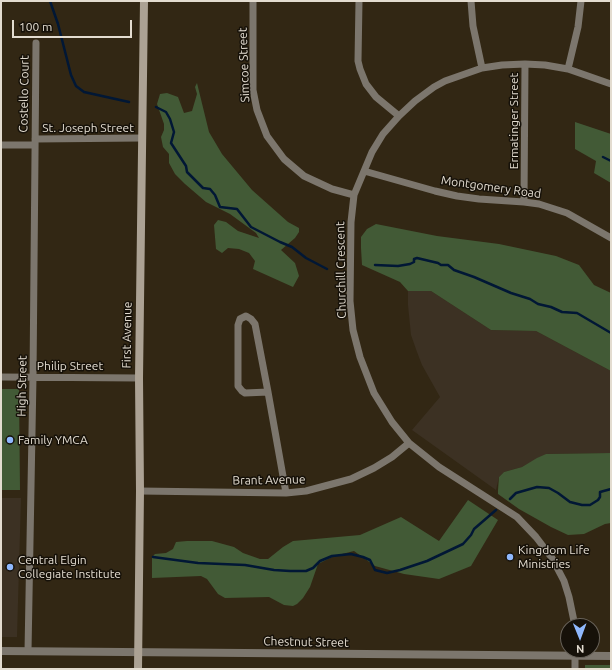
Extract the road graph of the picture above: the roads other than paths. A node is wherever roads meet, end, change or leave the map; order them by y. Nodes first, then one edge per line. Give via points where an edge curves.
1 (144, 1) edge
2 (253, 1) edge
3 (358, 1) edge
4 (471, 1) edge
5 (581, 1) edge
6 (36, 43) dead end
7 (525, 64) junction
8 (482, 68) junction
9 (568, 69) junction
10 (611, 84) edge
11 (399, 116) junction
12 (142, 138) junction
13 (35, 142) junction
14 (1, 145) edge
15 (364, 170) junction
16 (354, 195) junction
17 (524, 202) junction
18 (611, 238) edge
19 (1, 377) edge
20 (33, 377) junction
21 (139, 378) junction
22 (268, 392) junction
23 (409, 443) junction
24 (140, 491) junction
25 (286, 493) junction
26 (573, 618) edge
27 (1, 650) edge
28 (28, 651) junction
29 (139, 652) junction
30 (560, 653) edge
31 (600, 655) edge
32 (611, 656) edge
33 (575, 658) edge
34 (138, 669) edge
35 (575, 669) edge

1 - 12 main road, First Avenue
2 - 16 street, Simcoe Street via 254,96 267,136 284,159 304,176 332,189
3 - 11 street via 360,69 366,84 376,97
4 - 8 street via 473,26
5 - 9 street
6 - 13 street, Costello Court
7 - 8 street, Churchill Crescent
7 - 9 street, Churchill Crescent
7 - 17 street, Ermatinger Street
8 - 11 street, Churchill Crescent via 434,87
9 - 10 street, Churchill Crescent
11 - 15 street, Churchill Crescent via 383,134
12 - 13 street, St. Joseph Street
12 - 21 main road, First Avenue
13 - 14 street, St. Joseph Street
13 - 20 street, High Street
15 - 16 street, Churchill Crescent
15 - 17 street, Montgomery Road via 457,196
16 - 23 street, Churchill Crescent via 350,222 350,301 355,339 374,393
17 - 18 street, Montgomery Road via 540,204 567,213
19 - 20 street, Philip Street
20 - 21 street, Philip Street
20 - 28 street, High Street
21 - 24 main road, First Avenue
22 - 22 street via 255,324 246,316 240,319 238,325 238,386 245,393
22 - 25 street
23 - 25 street, Brant Avenue via 392,457 351,479 306,491
23 - 26 street, Churchill Crescent via 439,467 517,516 527,526 545,547 560,574
24 - 25 street, Brant Avenue
24 - 29 main road, First Avenue
27 - 28 street, Chestnut Street
28 - 29 street, Chestnut Street
29 - 30 street, Chestnut Street
29 - 34 main road, First Avenue
31 - 32 street, Chestnut Street
33 - 35 street

